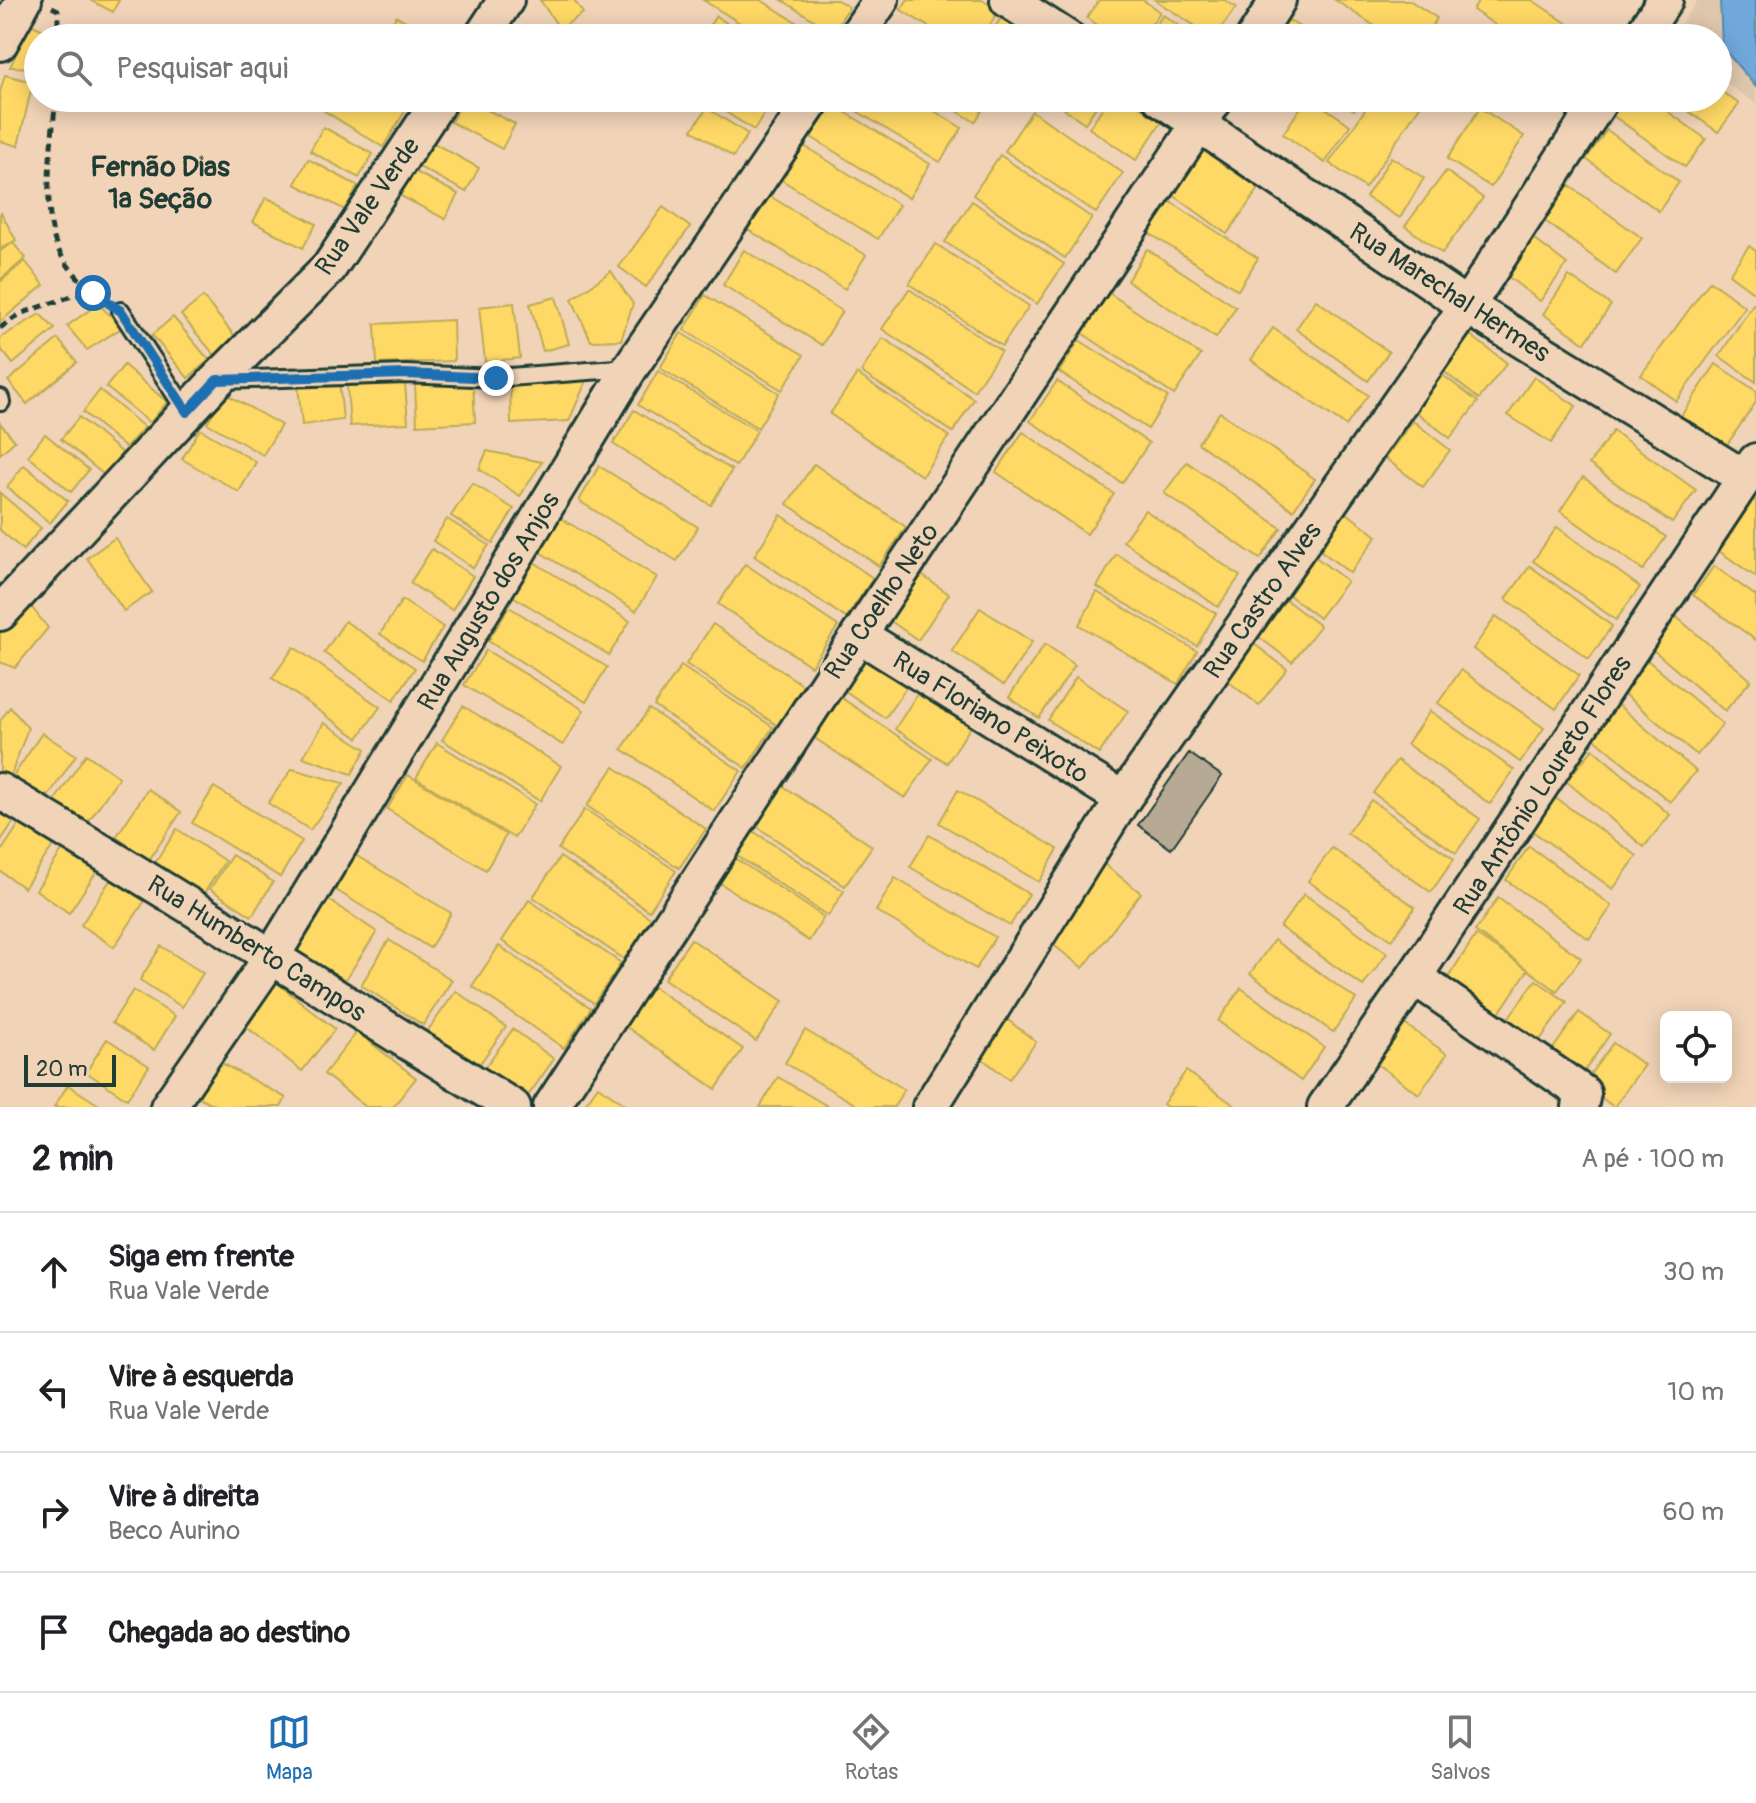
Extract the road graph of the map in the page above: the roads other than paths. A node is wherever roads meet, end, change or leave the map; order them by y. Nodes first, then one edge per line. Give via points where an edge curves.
1 (24, 0) edge
2 (506, 0) edge
3 (881, 0) edge
4 (1008, 0) edge
5 (1278, 0) edge
6 (1665, 0) edge
7 (490, 24) edge
8 (865, 24) edge
9 (1045, 24) edge
10 (1263, 24) edge
11 (1649, 24) edge
12 (0, 43) edge
13 (432, 112) edge
14 (804, 112) edge
15 (1207, 112) edge
16 (1209, 112) edge
17 (1593, 112) edge
18 (1467, 306) junction
19 (121, 311) road end
20 (630, 368) junction
21 (217, 380) junction
22 (187, 412) junction
23 (1750, 469) edge
24 (0, 613) edge
25 (859, 635) junction
26 (0, 791) edge
27 (1123, 799) junction
28 (271, 958) junction
29 (1414, 977) junction
30 (168, 1107) edge
31 (513, 1107) edge
32 (551, 1107) edge
33 (930, 1107) edge
34 (1325, 1107) edge
35 (1580, 1107) edge

1 - 12 street
2 - 7 street
3 - 8 street
4 - 9 street
5 - 10 street
6 - 11 street
13 - 21 street, Rua Vale Verde via 329,268
14 - 20 street, Rua Augusto dos Anjos
15 - 25 street, Rua Coelho Neto
16 - 18 street, Rua Marechal Hermes
17 - 18 street, Rua Castro Alves
18 - 23 street, Rua Marechal Hermes
18 - 27 street, Rua Castro Alves
19 - 22 lane
20 - 21 lane via 496,378 406,374
20 - 28 street, Rua Augusto dos Anjos
21 - 22 street, Rua Vale Verde
22 - 24 street, Rua Vale Verde
23 - 29 street, Rua Antônio Loureto Flores
25 - 27 street, Rua Floriano Peixoto
25 - 32 street, Rua Coelho Neto
26 - 28 street, Rua Humberto Campos
27 - 33 street, Rua Castro Alves
28 - 30 street, Rua Augusto dos Anjos
28 - 31 street, Rua Humberto Campos
29 - 34 street, Rua Antônio Loureto Flores
29 - 35 street via 1583,1093

